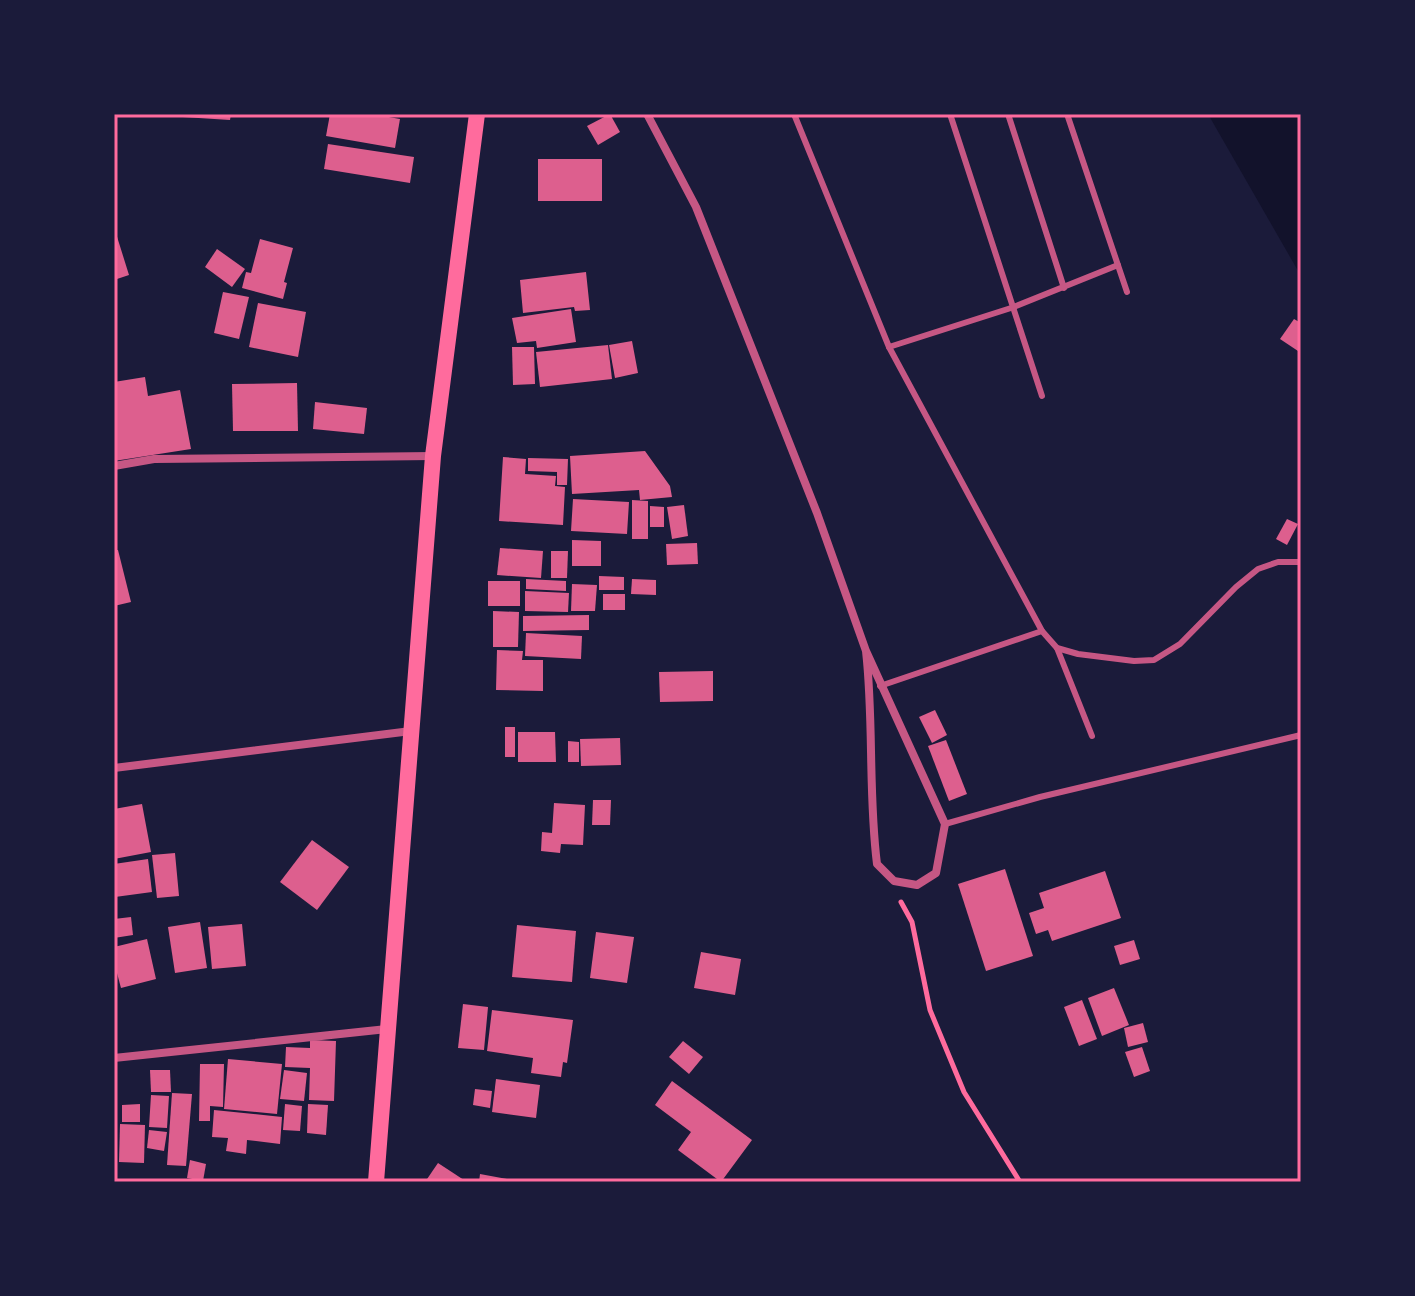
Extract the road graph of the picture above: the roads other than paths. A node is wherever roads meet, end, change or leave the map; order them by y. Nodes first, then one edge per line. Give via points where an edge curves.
1 (477, 114) edge
2 (647, 114) edge
3 (794, 114) edge
4 (951, 114) edge
5 (1008, 114) edge
6 (1067, 114) edge
7 (1118, 265) junction
8 (1064, 288) junction
9 (1127, 292) dead end
10 (1011, 308) junction
11 (889, 347) junction
12 (1042, 396) dead end
13 (433, 456) junction
14 (114, 466) edge
15 (1301, 562) edge
16 (1042, 631) junction
17 (1057, 648) junction
18 (866, 651) junction
19 (880, 686) junction
20 (414, 731) junction
21 (1301, 735) edge
22 (1092, 736) dead end
23 (114, 768) edge
24 (945, 824) junction
25 (387, 1029) junction
26 (114, 1058) edge
27 (376, 1182) edge

1 - 13 main road
2 - 18 street via 696,207
3 - 11 lane
4 - 10 lane
5 - 8 lane
6 - 7 lane
7 - 8 lane
7 - 9 lane
8 - 10 lane
10 - 11 lane
10 - 12 lane
11 - 16 lane
13 - 14 street via 154,459
13 - 20 main road
15 - 17 lane via 1258,569 1180,644 1154,660
16 - 17 lane
16 - 19 lane
17 - 22 lane
18 - 19 street
18 - 24 street via 877,864 894,881 917,885 936,873
19 - 24 street
20 - 23 street
20 - 25 main road
21 - 24 lane
25 - 26 street
25 - 27 main road

